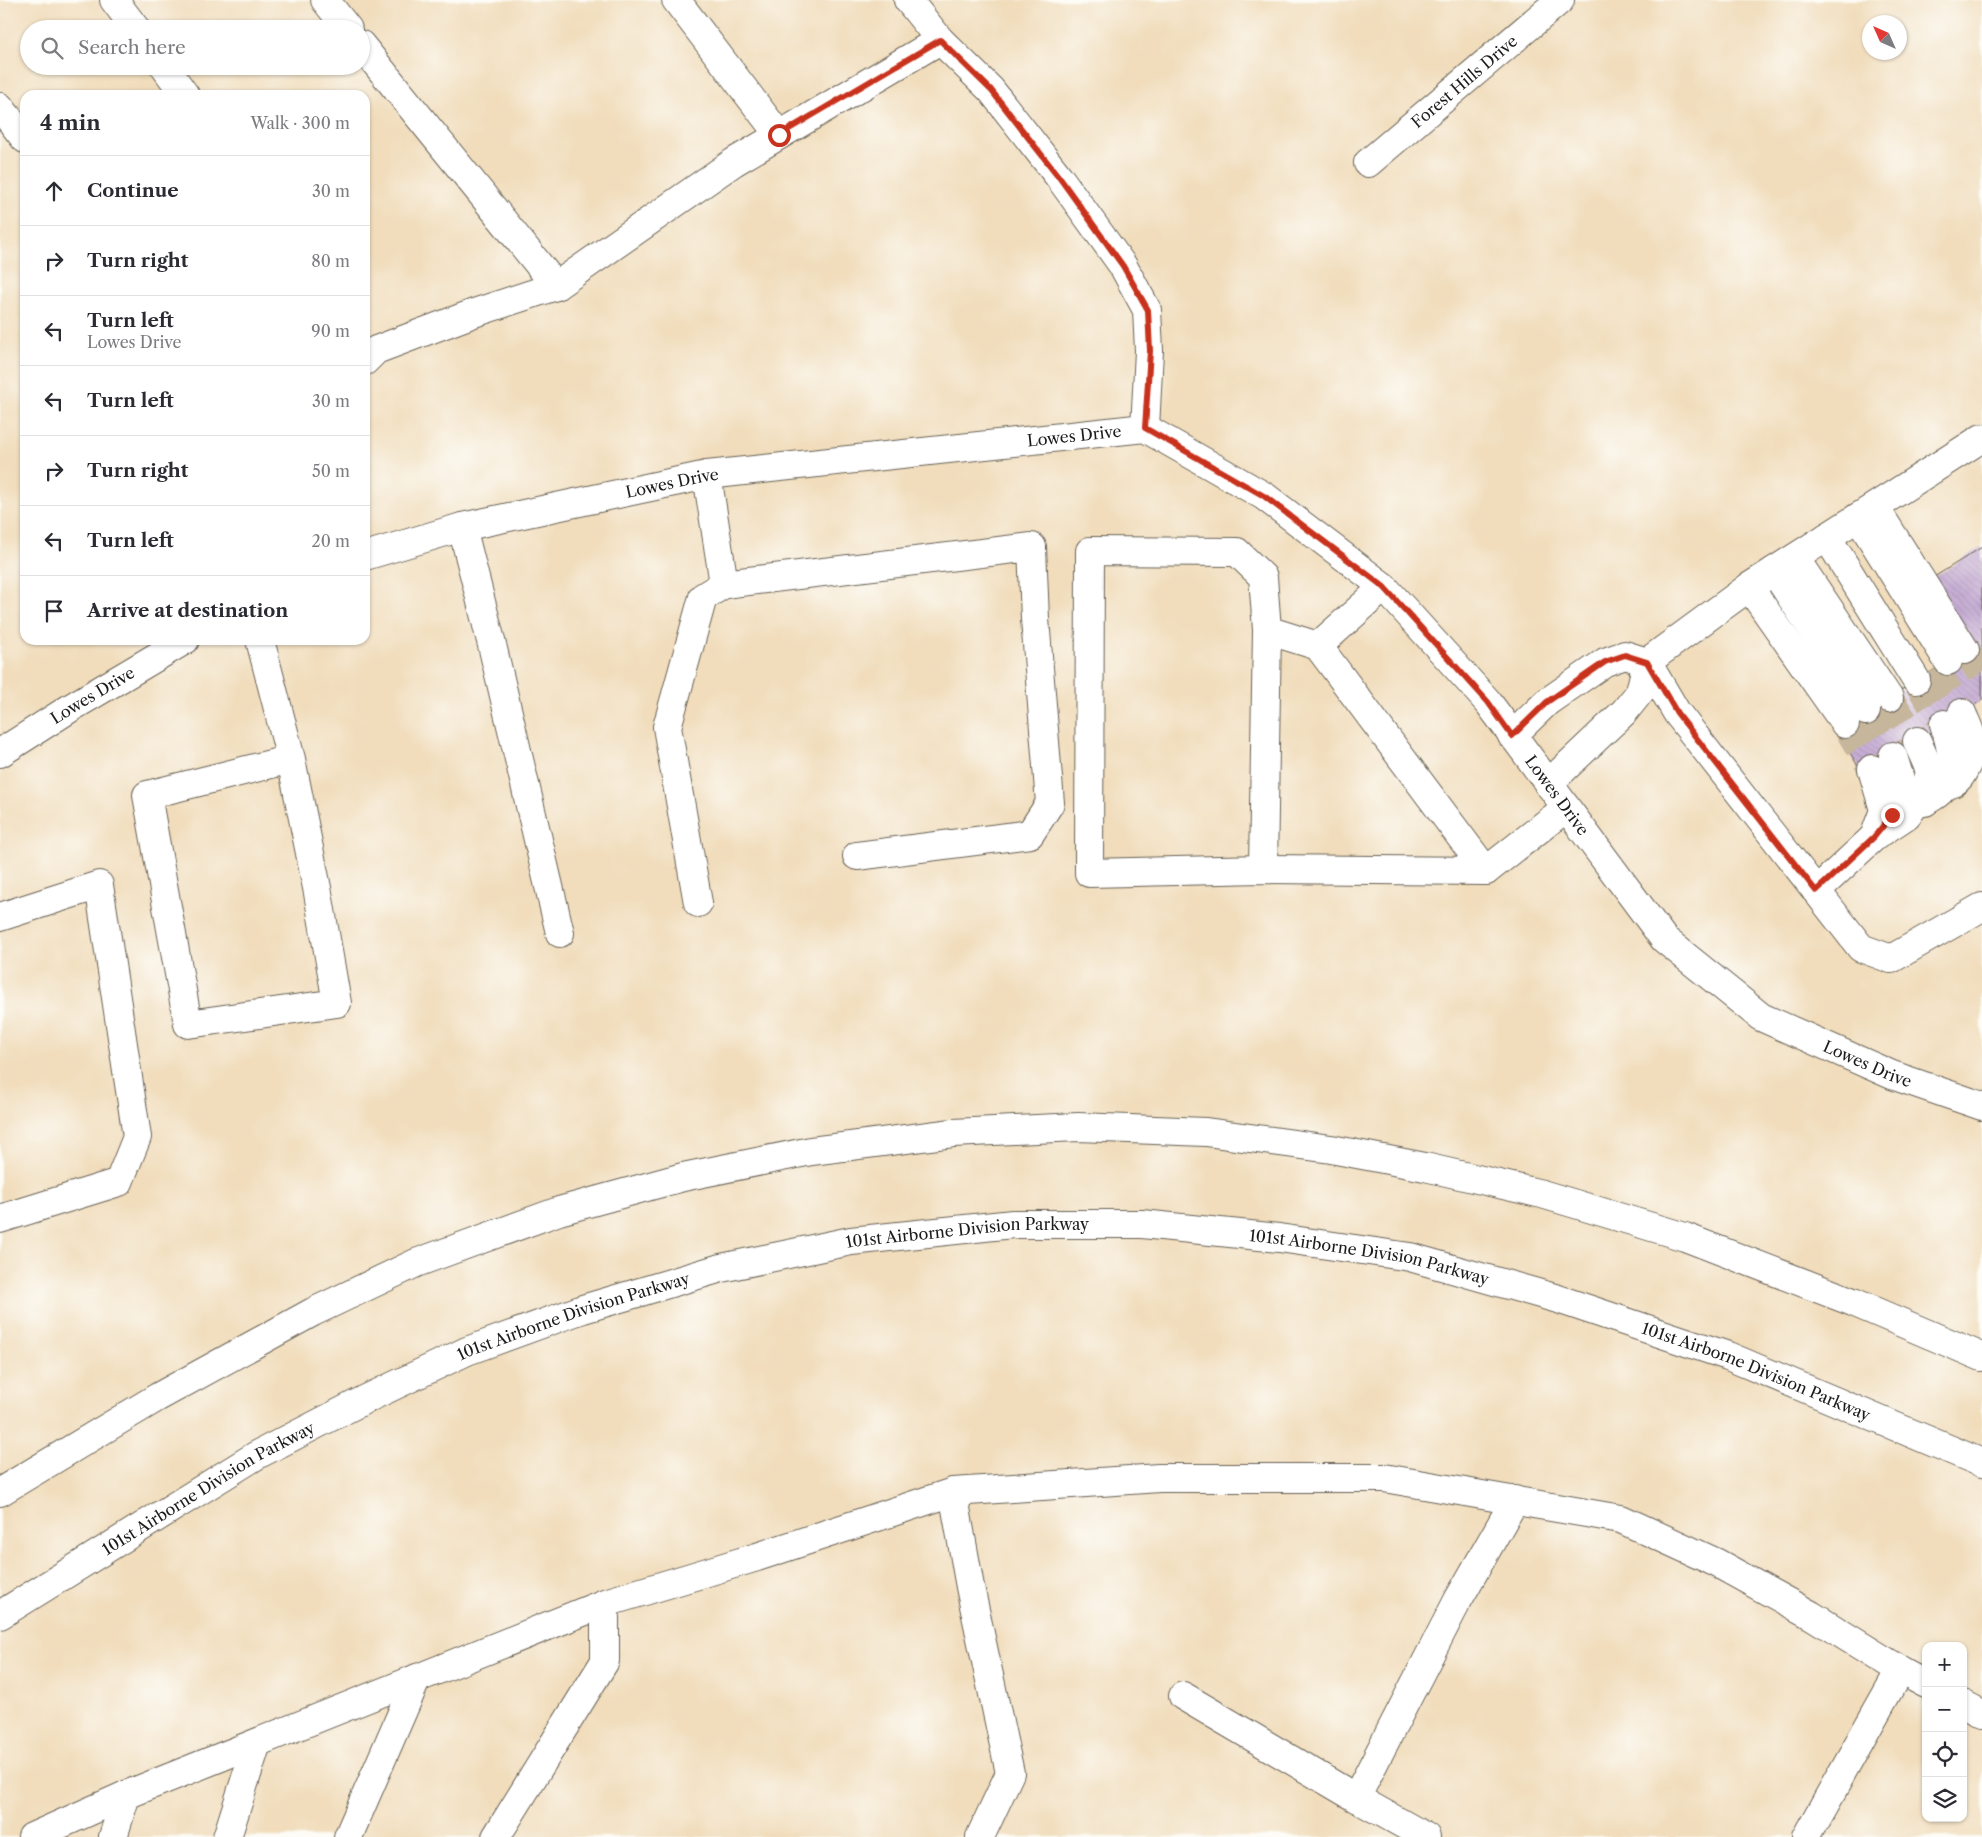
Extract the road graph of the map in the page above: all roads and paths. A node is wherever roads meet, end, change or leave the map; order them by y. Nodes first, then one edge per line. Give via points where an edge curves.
1 (114, 0) edge
2 (325, 0) edge
3 (676, 0) edge
4 (908, 0) edge
5 (1560, 0) edge
6 (129, 20) edge
7 (341, 20) edge
8 (940, 40) junction
9 (370, 56) edge
10 (171, 75) edge
11 (181, 90) edge
12 (0, 107) edge
13 (20, 133) edge
14 (779, 135) junction
15 (1368, 162) dead end
16 (556, 286) junction
17 (370, 349) edge
18 (1145, 428) junction
19 (1982, 438) edge
20 (707, 475) junction
21 (1851, 522) junction
22 (462, 527) junction
23 (370, 555) edge
24 (1785, 564) junction
25 (724, 584) junction
26 (1384, 587) junction
27 (1750, 587) junction
28 (1267, 630) junction
29 (177, 645) edge
30 (261, 645) edge
31 (1318, 646) junction
32 (1647, 662) junction
33 (1966, 716) edge
34 (1512, 736) junction
35 (1918, 741) tunnel mouth
36 (0, 753) edge
37 (291, 759) junction
38 (1883, 763) tunnel mouth
39 (1982, 764) edge
40 (1548, 784) junction
41 (1951, 784) junction
42 (1566, 808) junction
43 (1907, 815) junction
44 (1874, 837) junction
45 (856, 856) dead end
46 (1263, 869) junction
47 (1486, 871) junction
48 (1816, 891) junction
49 (698, 903) dead end
50 (1980, 912) edge
51 (0, 917) edge
52 (560, 933) dead end
53 (1982, 1106) edge
54 (0, 1219) edge
55 (1982, 1357) edge
56 (1982, 1463) edge
57 (0, 1492) edge
58 (953, 1492) junction
59 (1515, 1500) junction
60 (605, 1603) junction
61 (0, 1615) edge
62 (1900, 1670) junction
63 (417, 1678) junction
64 (1922, 1682) edge
65 (1183, 1696) dead end
66 (1967, 1706) edge
67 (1982, 1714) edge
68 (257, 1743) junction
69 (126, 1795) junction
70 (1356, 1798) junction
71 (32, 1837) edge
72 (113, 1837) edge
73 (227, 1837) edge
74 (348, 1837) edge
75 (496, 1837) edge
76 (980, 1837) edge
77 (1426, 1837) edge
78 (1806, 1837) edge

1 - 6 main road
2 - 7 main road
3 - 14 main road
4 - 8 main road
5 - 15 main road, Forest Hills Drive
8 - 14 main road
8 - 18 main road via 991,90 1059,177 1123,266 1148,310 1150,351
9 - 16 main road
10 - 11 main road
12 - 13 main road
14 - 16 main road via 734,162
16 - 17 main road
18 - 20 main road, Lowes Drive
18 - 26 main road, Lowes Drive via 1264,496
19 - 21 main road
20 - 22 main road, Lowes Drive
20 - 25 main road
21 - 21 main road via 1941,665
21 - 24 main road
22 - 23 main road, Lowes Drive
22 - 52 main road
24 - 27 main road
24 - 27 main road via 1866,711
25 - 45 main road via 1032,547 1034,619 1050,803 1030,834
25 - 49 main road via 703,597 667,727
26 - 31 main road
26 - 34 main road, Lowes Drive via 1488,702
27 - 32 main road
28 - 31 main road
28 - 46 main road
28 - 46 main road via 1263,577 1237,552 1090,551 1089,873
29 - 36 main road, Lowes Drive
30 - 37 main road
31 - 47 main road
32 - 34 main road via 1625,655 1605,662 1547,702
32 - 40 main road via 1640,692 1624,712
32 - 48 main road via 1677,713
33 - 41 main road via 1953,752
34 - 40 main road, Lowes Drive
35 - 43 main road via 1930,771 1925,793
37 - 37 main road via 337,1003 188,1024 147,795
38 - 44 main road via 1884,810
39 - 41 main road
40 - 42 main road, Lowes Drive
41 - 43 main road
42 - 47 main road
42 - 53 main road, Lowes Drive via 1664,939 1761,1017 1892,1075
43 - 44 main road
44 - 48 main road
46 - 47 main road
48 - 50 main road via 1861,948 1891,959
51 - 54 main road via 99,885 137,1137 119,1182
55 - 57 main road via 1854,1302 1685,1237 1542,1194 1425,1166 1206,1132 1078,1127 953,1133 811,1151 683,1177 559,1211 416,1263 313,1312
56 - 61 main road, 101st Airborne Division Parkway via 1728,1356 1558,1299 1410,1257 1279,1238 1142,1224 1013,1224 851,1241 721,1268 583,1309 467,1351 257,1455
58 - 59 main road via 1160,1478 1384,1478
58 - 60 main road
58 - 76 main road via 1010,1773
59 - 62 main road via 1621,1519 1717,1563
59 - 70 main road via 1458,1600
60 - 63 main road
60 - 75 main road via 605,1661
62 - 64 main road
62 - 78 main road
63 - 68 main road
63 - 74 main road
65 - 70 main road
66 - 67 main road
68 - 69 main road
68 - 73 main road
69 - 71 main road
69 - 72 main road
70 - 77 main road

